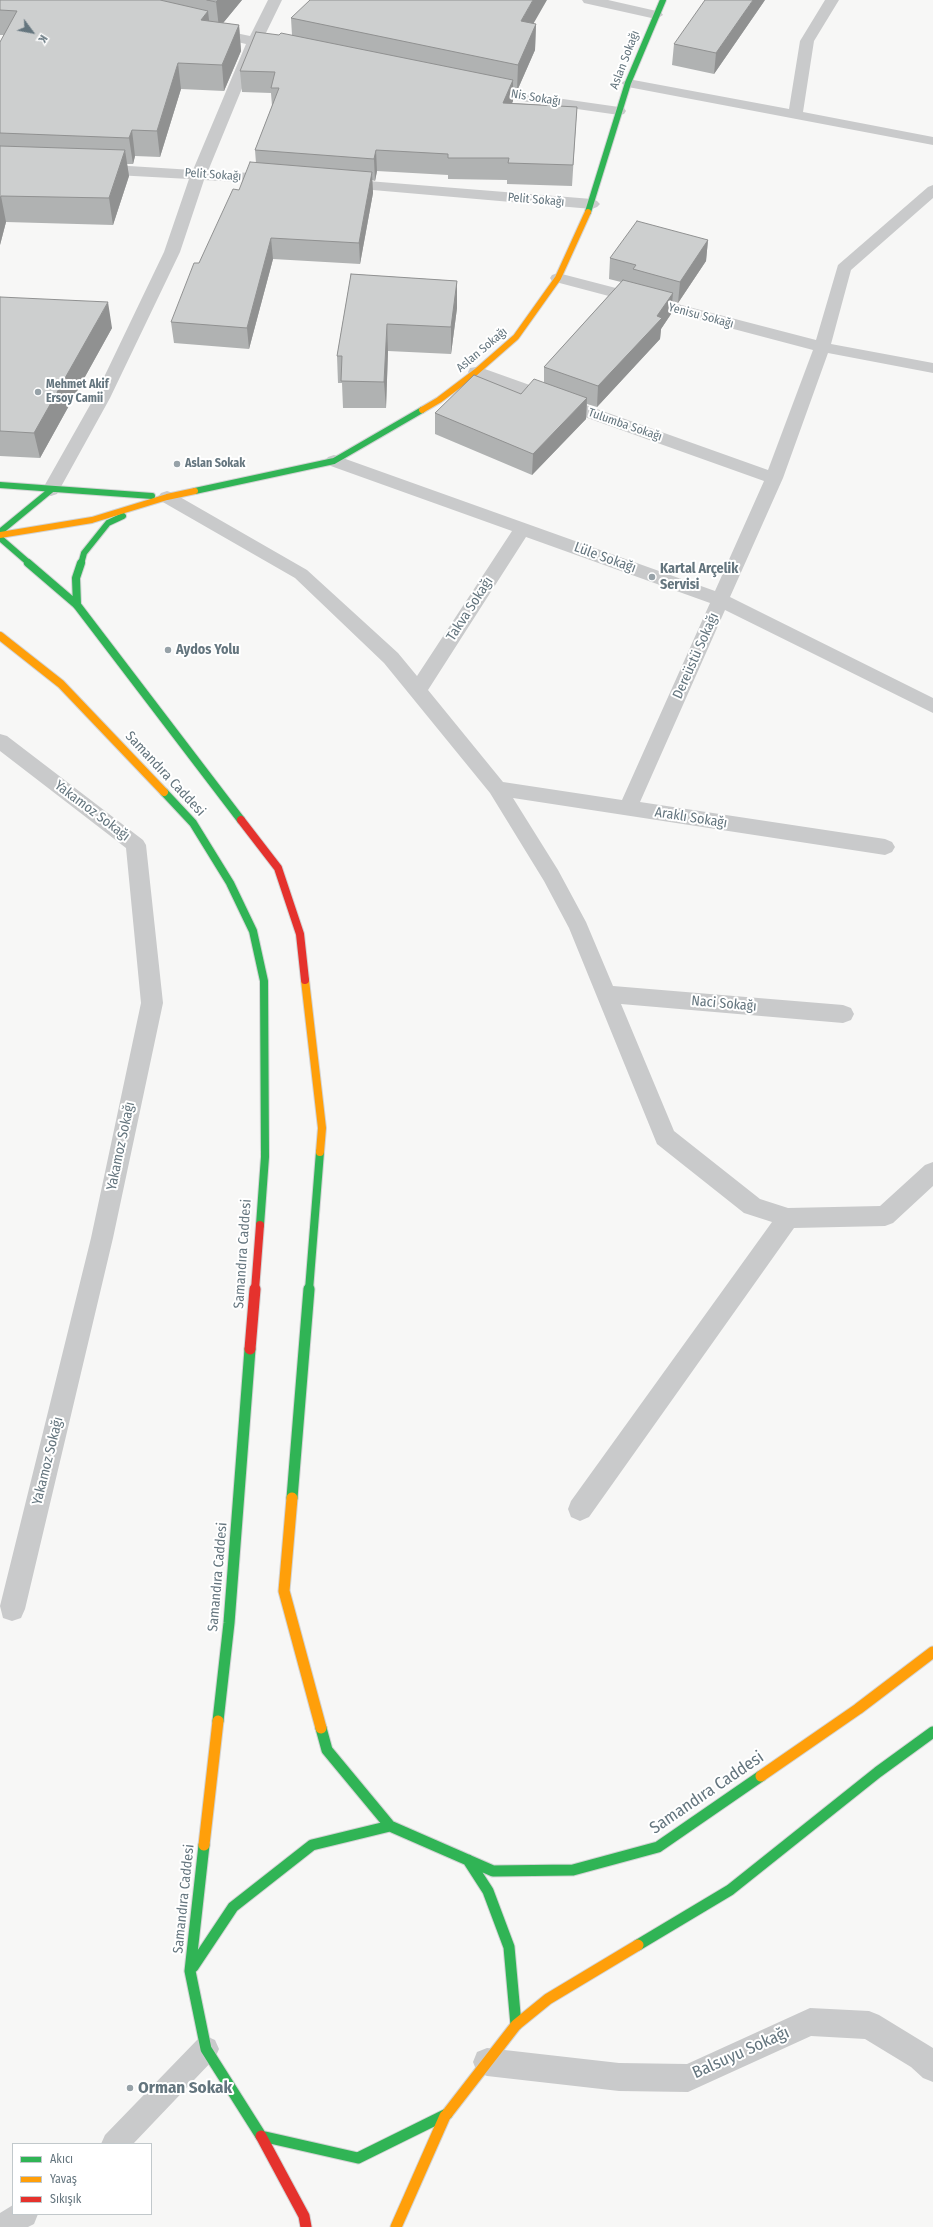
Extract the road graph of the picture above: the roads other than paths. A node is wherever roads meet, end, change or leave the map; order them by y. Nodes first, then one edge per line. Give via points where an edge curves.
1 (275, 0) edge
2 (589, 0) edge
3 (663, 0) edge
4 (832, 0) edge
5 (656, 15) junction
6 (201, 29) edge
7 (254, 42) junction
8 (292, 50) edge
9 (628, 83) junction
10 (468, 86) edge
11 (619, 110) junction
12 (795, 114) junction
13 (933, 141) edge
14 (80, 168) edge
15 (199, 173) junction
16 (286, 180) edge
17 (325, 183) edge
18 (933, 190) edge
19 (592, 204) junction
20 (558, 278) junction
21 (822, 347) junction
22 (933, 368) edge
23 (476, 372) junction
24 (334, 461) junction
25 (774, 478) junction
26 (0, 485) edge
27 (51, 490) junction
28 (167, 497) junction
29 (523, 528) junction
30 (0, 534) edge
31 (0, 538) edge
32 (720, 600) junction
33 (77, 606) junction
34 (8, 631) dead end
35 (0, 636) edge
36 (24, 655) junction
37 (418, 690) junction
38 (933, 706) edge
39 (0, 741) edge
40 (497, 788) junction
41 (628, 808) junction
42 (885, 847) dead end
43 (606, 994) junction
44 (842, 1014) dead end
45 (933, 1172) edge
46 (788, 1218) junction
47 (580, 1509) dead end
48 (12, 1609) dead end
49 (933, 1652) edge
50 (933, 1732) edge
51 (390, 1826) junction
52 (468, 1860) junction
53 (190, 1971) junction
54 (516, 2025) junction
55 (206, 2049) junction
56 (487, 2062) junction
57 (933, 2068) edge
58 (445, 2116) junction
59 (261, 2136) junction
60 (115, 2143) edge
61 (22, 2215) edge
62 (2, 2227) edge
63 (306, 2227) edge
64 (396, 2227) edge

1 - 7 street
2 - 5 street
3 - 5 main road, Aslan Sokağı
4 - 12 street via 807,41
5 - 9 main road, Aslan Sokağı
6 - 7 street
7 - 8 street
7 - 15 street
9 - 11 main road, Aslan Sokağı
9 - 12 street
10 - 11 street, Nis Sokağı via 522,97
11 - 19 main road, Aslan Sokağı
12 - 13 street
14 - 15 street, Pelit Sokağı
15 - 16 street, Pelit Sokağı
15 - 27 street via 172,252 137,328
17 - 19 street, Pelit Sokağı
18 - 21 street, Dereüstü Sokağı via 844,268
19 - 20 main road, Aslan Sokağı
20 - 21 street, Yenisu Sokağı
20 - 23 main road, Aslan Sokağı via 516,337
21 - 22 street, Yenisu Sokağı
21 - 25 street, Dereüstü Sokağı
23 - 24 main road, Aslan Sokağı via 439,400
23 - 25 street, Tulumba Sokağı
24 - 28 main road, Aslan Sokağı
24 - 29 street, Lüle Sokağı
25 - 32 street, Dereüstü Sokağı
26 - 27 main road
27 - 28 main road
27 - 30 main road
28 - 30 main road via 92,520
28 - 33 main road via 108,523 84,553 76,578
28 - 37 street via 301,574 391,658
29 - 32 street, Lüle Sokağı
29 - 37 street, Takva Sokağı
31 - 33 main road, Samandıra Caddesi
32 - 38 street, Lüle Sokağı
32 - 41 street, Dereüstü Sokağı
33 - 51 main road, Samandıra Caddesi via 278,868 300,934 322,1128 284,1591 327,1750
34 - 36 main road
35 - 36 main road, Samandıra Caddesi
36 - 53 main road, Samandıra Caddesi via 61,684 193,823 230,883 253,931 264,981 264,1157 229,1623
37 - 40 street
39 - 48 street, Yakamoz Sokağı via 136,844 152,1003 102,1238
40 - 41 street, Araklı Sokağı
40 - 43 street via 551,876 579,928
41 - 42 street, Araklı Sokağı
43 - 44 street, Naci Sokağı
43 - 46 street via 665,1137 752,1206
45 - 46 street via 885,1216
46 - 47 street
49 - 52 main road, Samandıra Caddesi via 858,1709 658,1848 573,1870 493,1871
50 - 54 main road via 878,1772 730,1890 548,1999
51 - 52 main road, Samandıra Caddesi
51 - 53 main road, Samandıra Caddesi via 312,1845 233,1907
52 - 54 main road via 488,1891 509,1947
53 - 55 main road, Samandıra Caddesi
54 - 56 main road
55 - 59 main road, Samandıra Caddesi
55 - 60 lane
56 - 57 street, Balsuyu Sokağı via 619,2077 688,2078 810,2022 869,2025 921,2057
56 - 58 main road
58 - 59 main road via 358,2158
58 - 64 main road
59 - 63 main road, Samandıra Caddesi via 304,2216
61 - 62 lane

